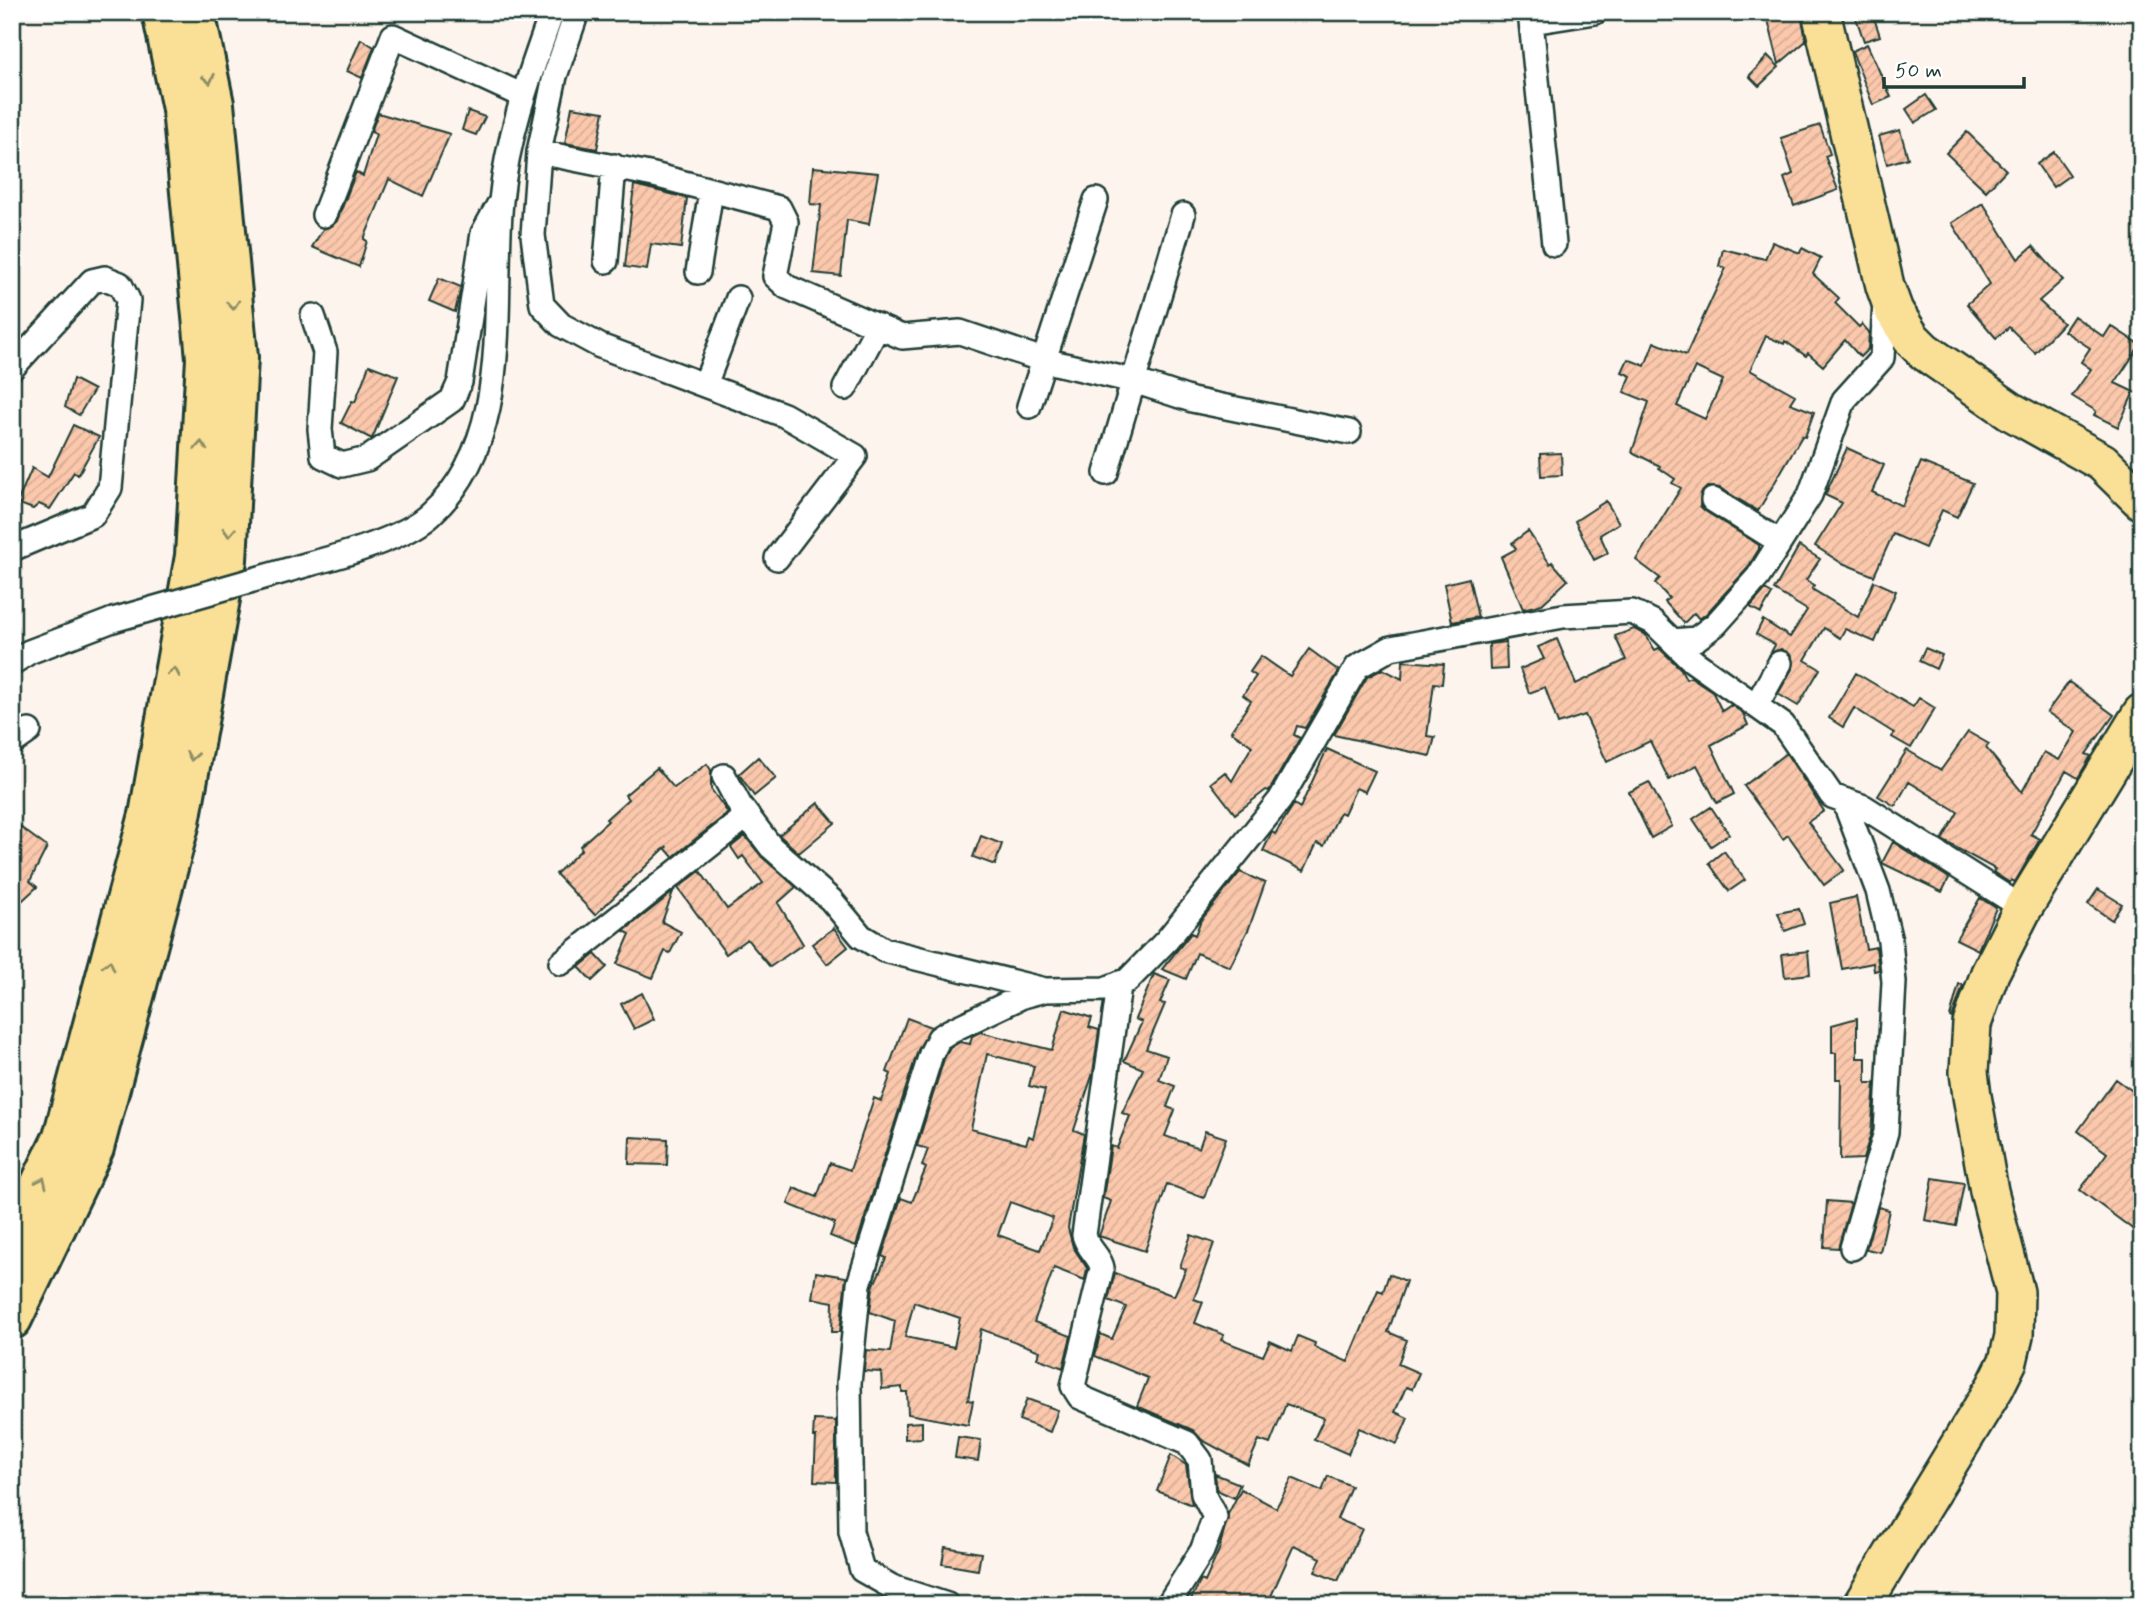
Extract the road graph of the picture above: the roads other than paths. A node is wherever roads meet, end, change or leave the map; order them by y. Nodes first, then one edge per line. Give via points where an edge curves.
1 (162, 12) edge
2 (195, 12) edge
3 (552, 12) edge
4 (577, 12) edge
5 (1595, 12) edge
6 (1821, 12) edge
7 (1531, 17) edge
8 (523, 96) junction
9 (539, 152) junction
10 (614, 166) junction
11 (711, 191) junction
12 (501, 200) junction
13 (1096, 200) dead end
14 (324, 215) dead end
15 (1183, 215) dead end
16 (1554, 244) dead end
17 (606, 261) dead end
18 (698, 272) dead end
19 (1885, 286) junction
20 (738, 298) dead end
21 (313, 316) dead end
22 (878, 326) junction
23 (1043, 360) junction
24 (12, 368) edge
25 (1134, 381) junction
26 (705, 385) junction
27 (845, 388) dead end
28 (1029, 406) dead end
29 (1349, 432) dead end
30 (1106, 473) dead end
31 (1713, 499) dead end
32 (2142, 501) edge
33 (1780, 542) junction
34 (12, 549) edge
35 (777, 558) dead end
36 (1673, 641) junction
37 (12, 663) edge
38 (1780, 663) dead end
39 (1757, 704) junction
40 (2142, 713) edge
41 (724, 776) dead end
42 (1844, 801) junction
43 (747, 816) junction
44 (2023, 908) junction
45 (561, 963) dead end
46 (1119, 986) junction
47 (1045, 990) junction
48 (12, 1244) edge
49 (1852, 1248) dead end
50 (12, 1320) edge
51 (947, 1605) edge
52 (1168, 1605) edge
53 (1862, 1605) edge

48 -> 1 highway via 63,1137 149,815 195,556 206,358 182,109
2 -> 50 highway via 214,104 239,357 227,560 180,822 94,1148
3 - 8 street
4 - 9 street via 555,76
5 - 7 street
6 - 19 highway
7 - 16 street
8 - 12 street
8 - 14 street via 393,36
9 - 10 street
9 - 26 street via 533,235 542,305 561,325 600,346
10 - 11 street
10 - 17 street
11 - 18 street
11 - 22 street via 779,208 786,222 775,276 787,287
12 - 21 street via 483,233 460,382 452,400 368,459 342,465 323,456 320,429 325,352
12 - 37 street, bridge via 493,375 480,439 457,482 430,515 389,538 113,620
13 - 23 street
15 - 25 street
19 - 32 highway via 1894,311 1924,351 2012,412 2102,463
19 - 33 street via 1882,358 1844,400 1817,482
20 - 26 street
22 - 23 street via 902,337 960,332
22 - 27 street
23 - 25 street
23 - 28 street
24 - 34 street via 92,281 105,278 120,284 128,300 110,488 93,515
25 - 29 street via 1192,400
25 - 30 street
26 - 35 street via 784,415 855,456
31 - 33 street
33 - 36 street via 1758,577 1716,624 1696,639
36 - 39 street via 1693,661
36 - 46 street via 1653,622 1632,612 1563,615 1391,648 1375,655 1357,667 1280,800 1167,940
38 - 39 street
39 - 42 street via 1783,725 1827,791
40 - 44 highway
41 - 43 street
42 - 44 street via 1864,807
42 - 49 street via 1878,891 1894,982 1886,1132
43 - 45 street
43 - 47 street via 861,936 884,950
44 - 53 highway via 1980,999 1972,1024 1969,1072 1989,1191 2015,1292 2014,1336 1995,1387
46 - 47 street
46 - 52 street via 1084,1235 1087,1249 1102,1268 1073,1386 1080,1397 1187,1443 1200,1460 1203,1494 1215,1517 1202,1551
47 - 51 street via 1012,1001 939,1038 859,1284 849,1383 851,1532 862,1570 892,1587

